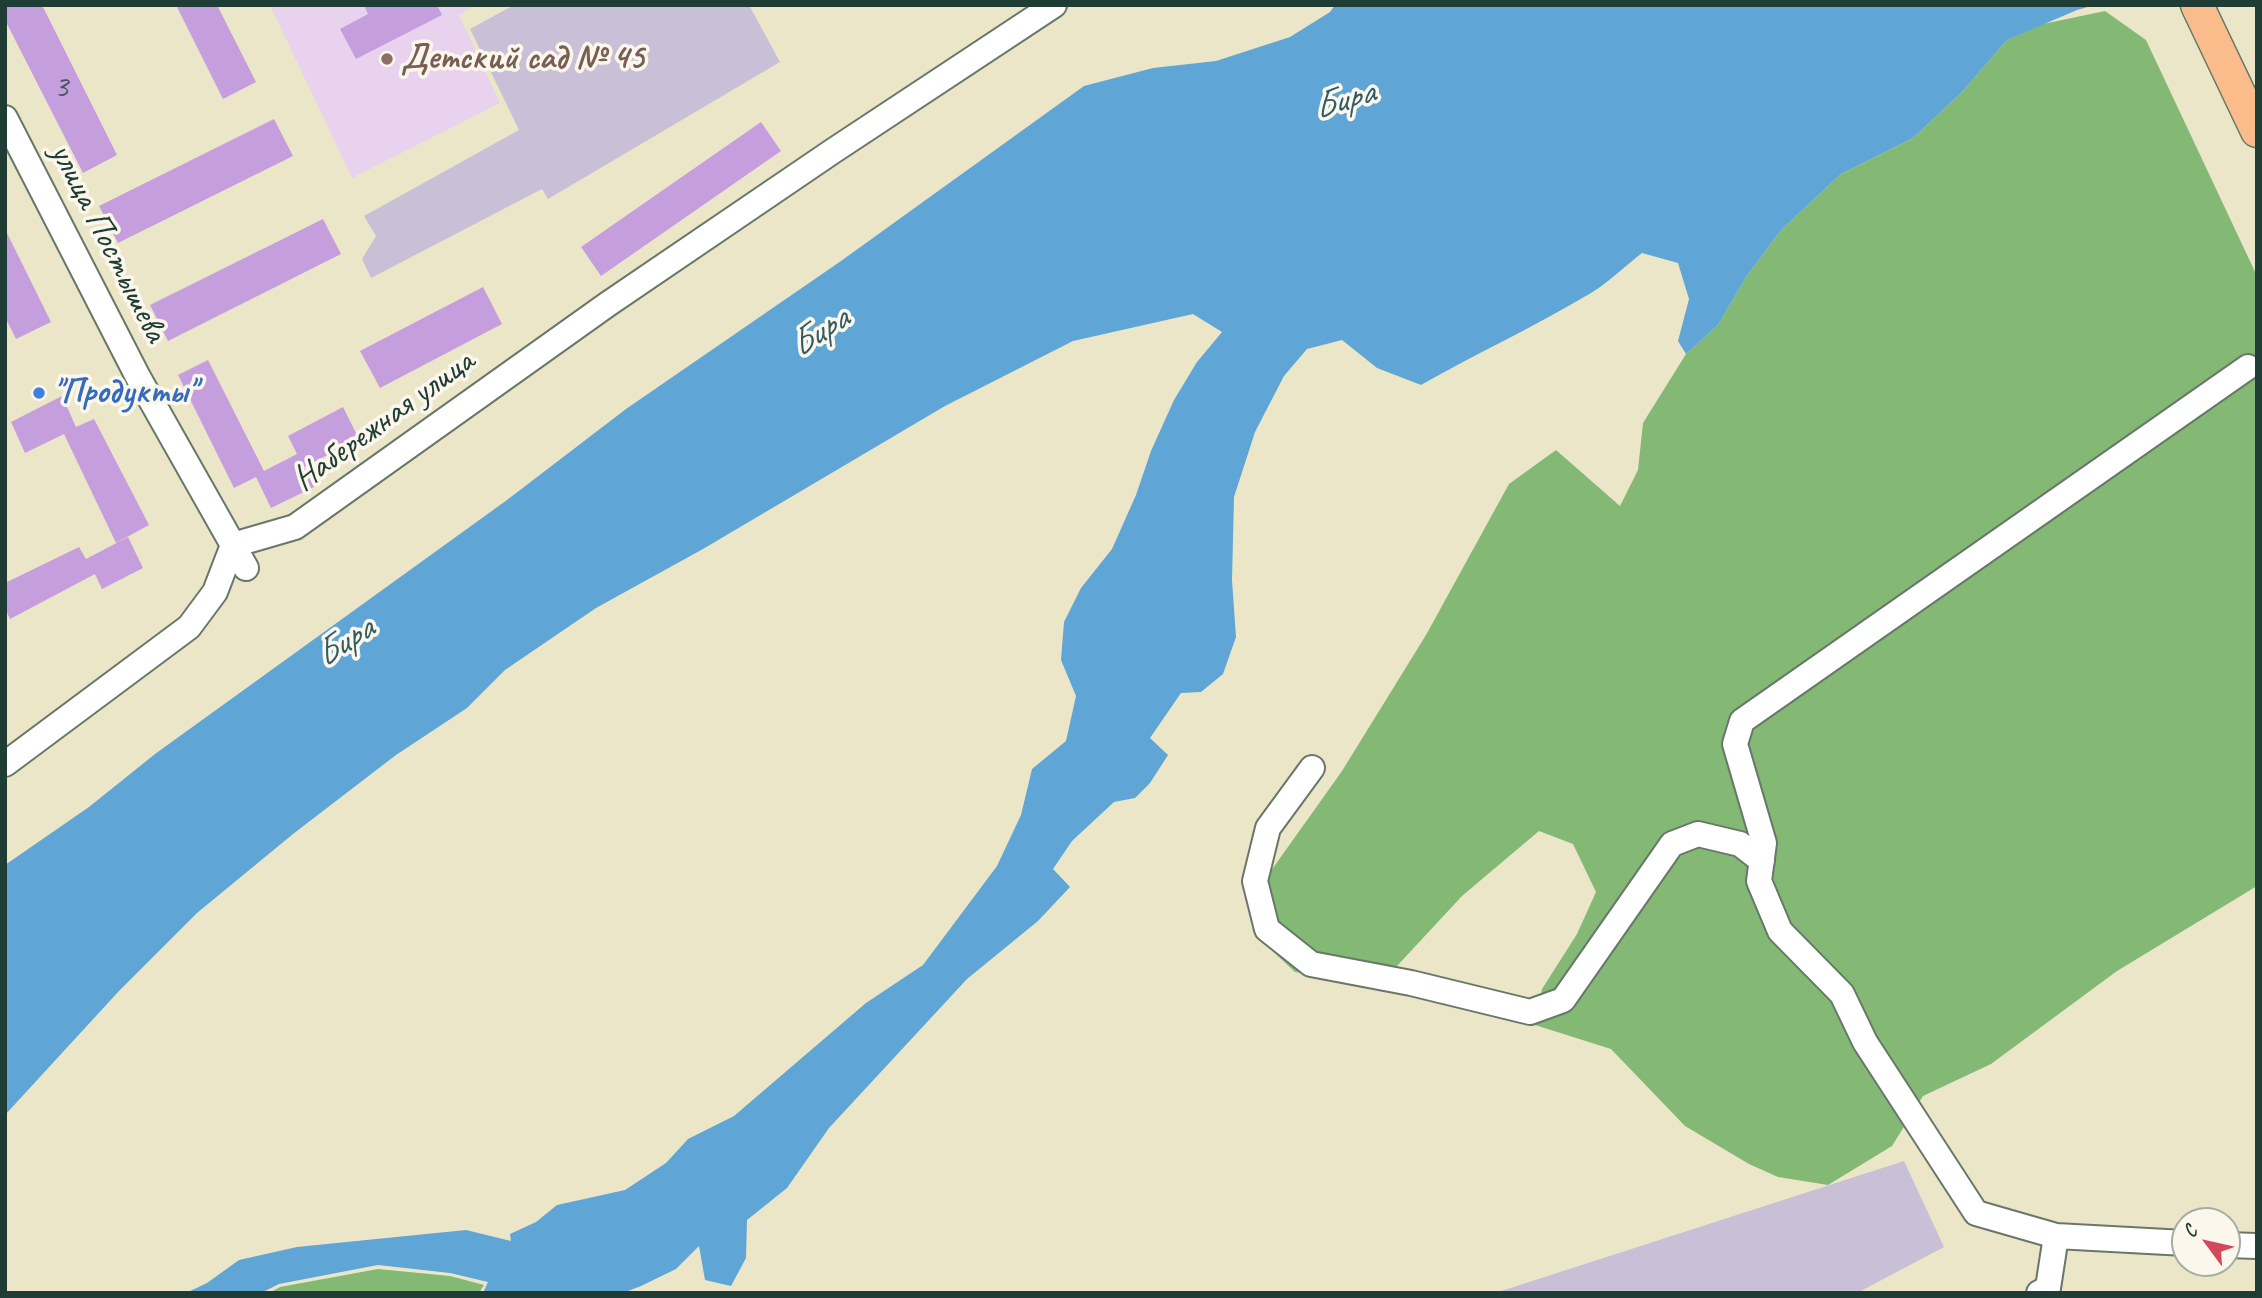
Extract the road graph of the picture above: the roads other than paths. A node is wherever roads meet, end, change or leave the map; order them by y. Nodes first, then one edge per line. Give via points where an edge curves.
1 (1054, 5) edge
2 (2196, 5) edge
3 (5, 118) edge
4 (2257, 131) edge
5 (12, 150) edge
6 (2248, 367) dead end
7 (233, 545) junction
8 (246, 568) dead end
9 (5, 764) edge
10 (1312, 768) dead end
11 (1762, 861) junction
12 (2056, 1236) junction
13 (2171, 1242) edge
14 (2039, 1293) edge

1 - 7 street, Набережная улица via 608,304 295,527
2 - 4 main road
3 - 5 street, улица Постышева
5 - 7 street, улица Постышева
6 - 11 street via 1742,721 1735,744 1764,843
7 - 8 street, улица Постышева
7 - 9 street via 215,592 189,627
10 - 11 street via 1268,828 1255,881 1266,929 1311,964 1530,1012 1563,1000 1672,844 1698,834 1740,844
11 - 12 street via 1759,881 1780,931 1842,995 1865,1042 1976,1213
12 - 13 street
12 - 14 street via 2048,1288

